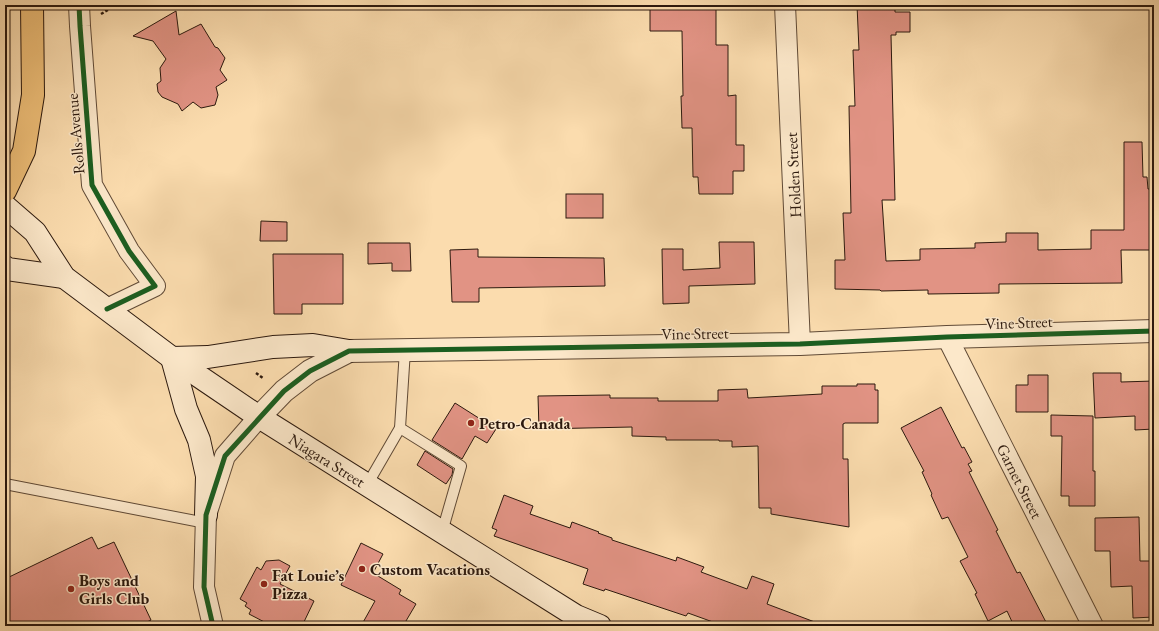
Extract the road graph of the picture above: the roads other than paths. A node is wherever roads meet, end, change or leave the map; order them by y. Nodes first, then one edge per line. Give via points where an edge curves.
1 (32, 5) edge
2 (79, 5) edge
3 (785, 5) edge
4 (5, 191) edge
5 (5, 206) edge
6 (5, 267) edge
7 (64, 277) junction
8 (107, 309) junction
9 (1154, 331) edge
10 (947, 337) junction
11 (800, 344) junction
12 (405, 350) junction
13 (349, 351) junction
14 (172, 358) junction
15 (259, 417) junction
16 (400, 428) junction
17 (5, 484) edge
18 (367, 485) junction
19 (206, 519) junction
20 (442, 532) junction
21 (213, 626) edge
22 (600, 626) edge
23 (1093, 626) edge

1 - 4 highway via 33,95 24,152
2 - 8 street, Rolls Avenue via 92,185 128,251 155,286
3 - 11 street, Holden Street
5 - 7 main road, Niagara Street via 35,232
6 - 7 main road, Niagara Street
7 - 8 main road, Niagara Street
8 - 14 main road, Niagara Street
9 - 10 main road, Vine Street
10 - 11 main road, Vine Street
10 - 23 street, Garnet Street
11 - 12 main road, Vine Street
12 - 13 main road, Vine Street
12 - 16 lane
13 - 14 main road via 313,345 273,347 208,357
13 - 15 main road, Vine Street via 310,371 284,391
14 - 15 main road, Niagara Street
14 - 19 main road via 186,409 199,440 207,476
15 - 18 main road, Niagara Street
15 - 19 street via 225,456
16 - 18 lane
16 - 20 lane via 461,466
17 - 19 lane
18 - 20 main road, Niagara Street
19 - 21 street via 204,587
20 - 22 main road, Niagara Street via 576,616

